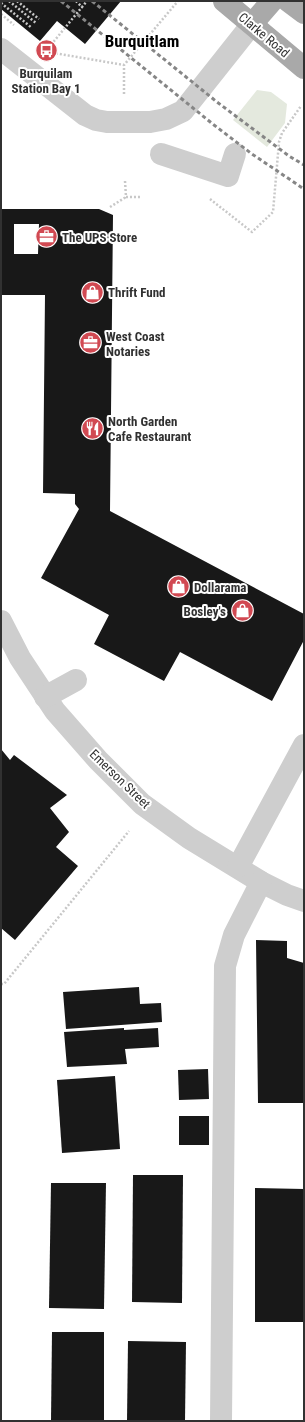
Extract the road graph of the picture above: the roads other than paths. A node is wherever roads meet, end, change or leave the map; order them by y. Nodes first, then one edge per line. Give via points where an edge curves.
1 (224, 1) edge
2 (272, 1) edge
3 (288, 1) edge
4 (304, 13) edge
5 (252, 24) junction
6 (1, 49) edge
7 (304, 68) edge
8 (161, 154) dead end
9 (235, 154) dead end
10 (1, 621) edge
11 (76, 680) dead end
12 (46, 696) junction
13 (304, 746) edge
14 (238, 867) junction
15 (261, 882) junction
16 (304, 901) edge
17 (221, 1421) edge

1 - 5 main road, Clarke Road
2 - 5 main road
3 - 4 main road
5 - 6 street via 183,112 150,122 107,122 85,115
5 - 7 main road, Clarke Road
8 - 9 street via 228,176
10 - 12 street, Emerson Street via 20,658
11 - 12 street
12 - 14 street, Emerson Street via 55,711 98,760 142,804 189,838
13 - 14 street
14 - 15 street, Emerson Street
15 - 16 street, Emerson Street
15 - 17 street via 234,935 226,966

